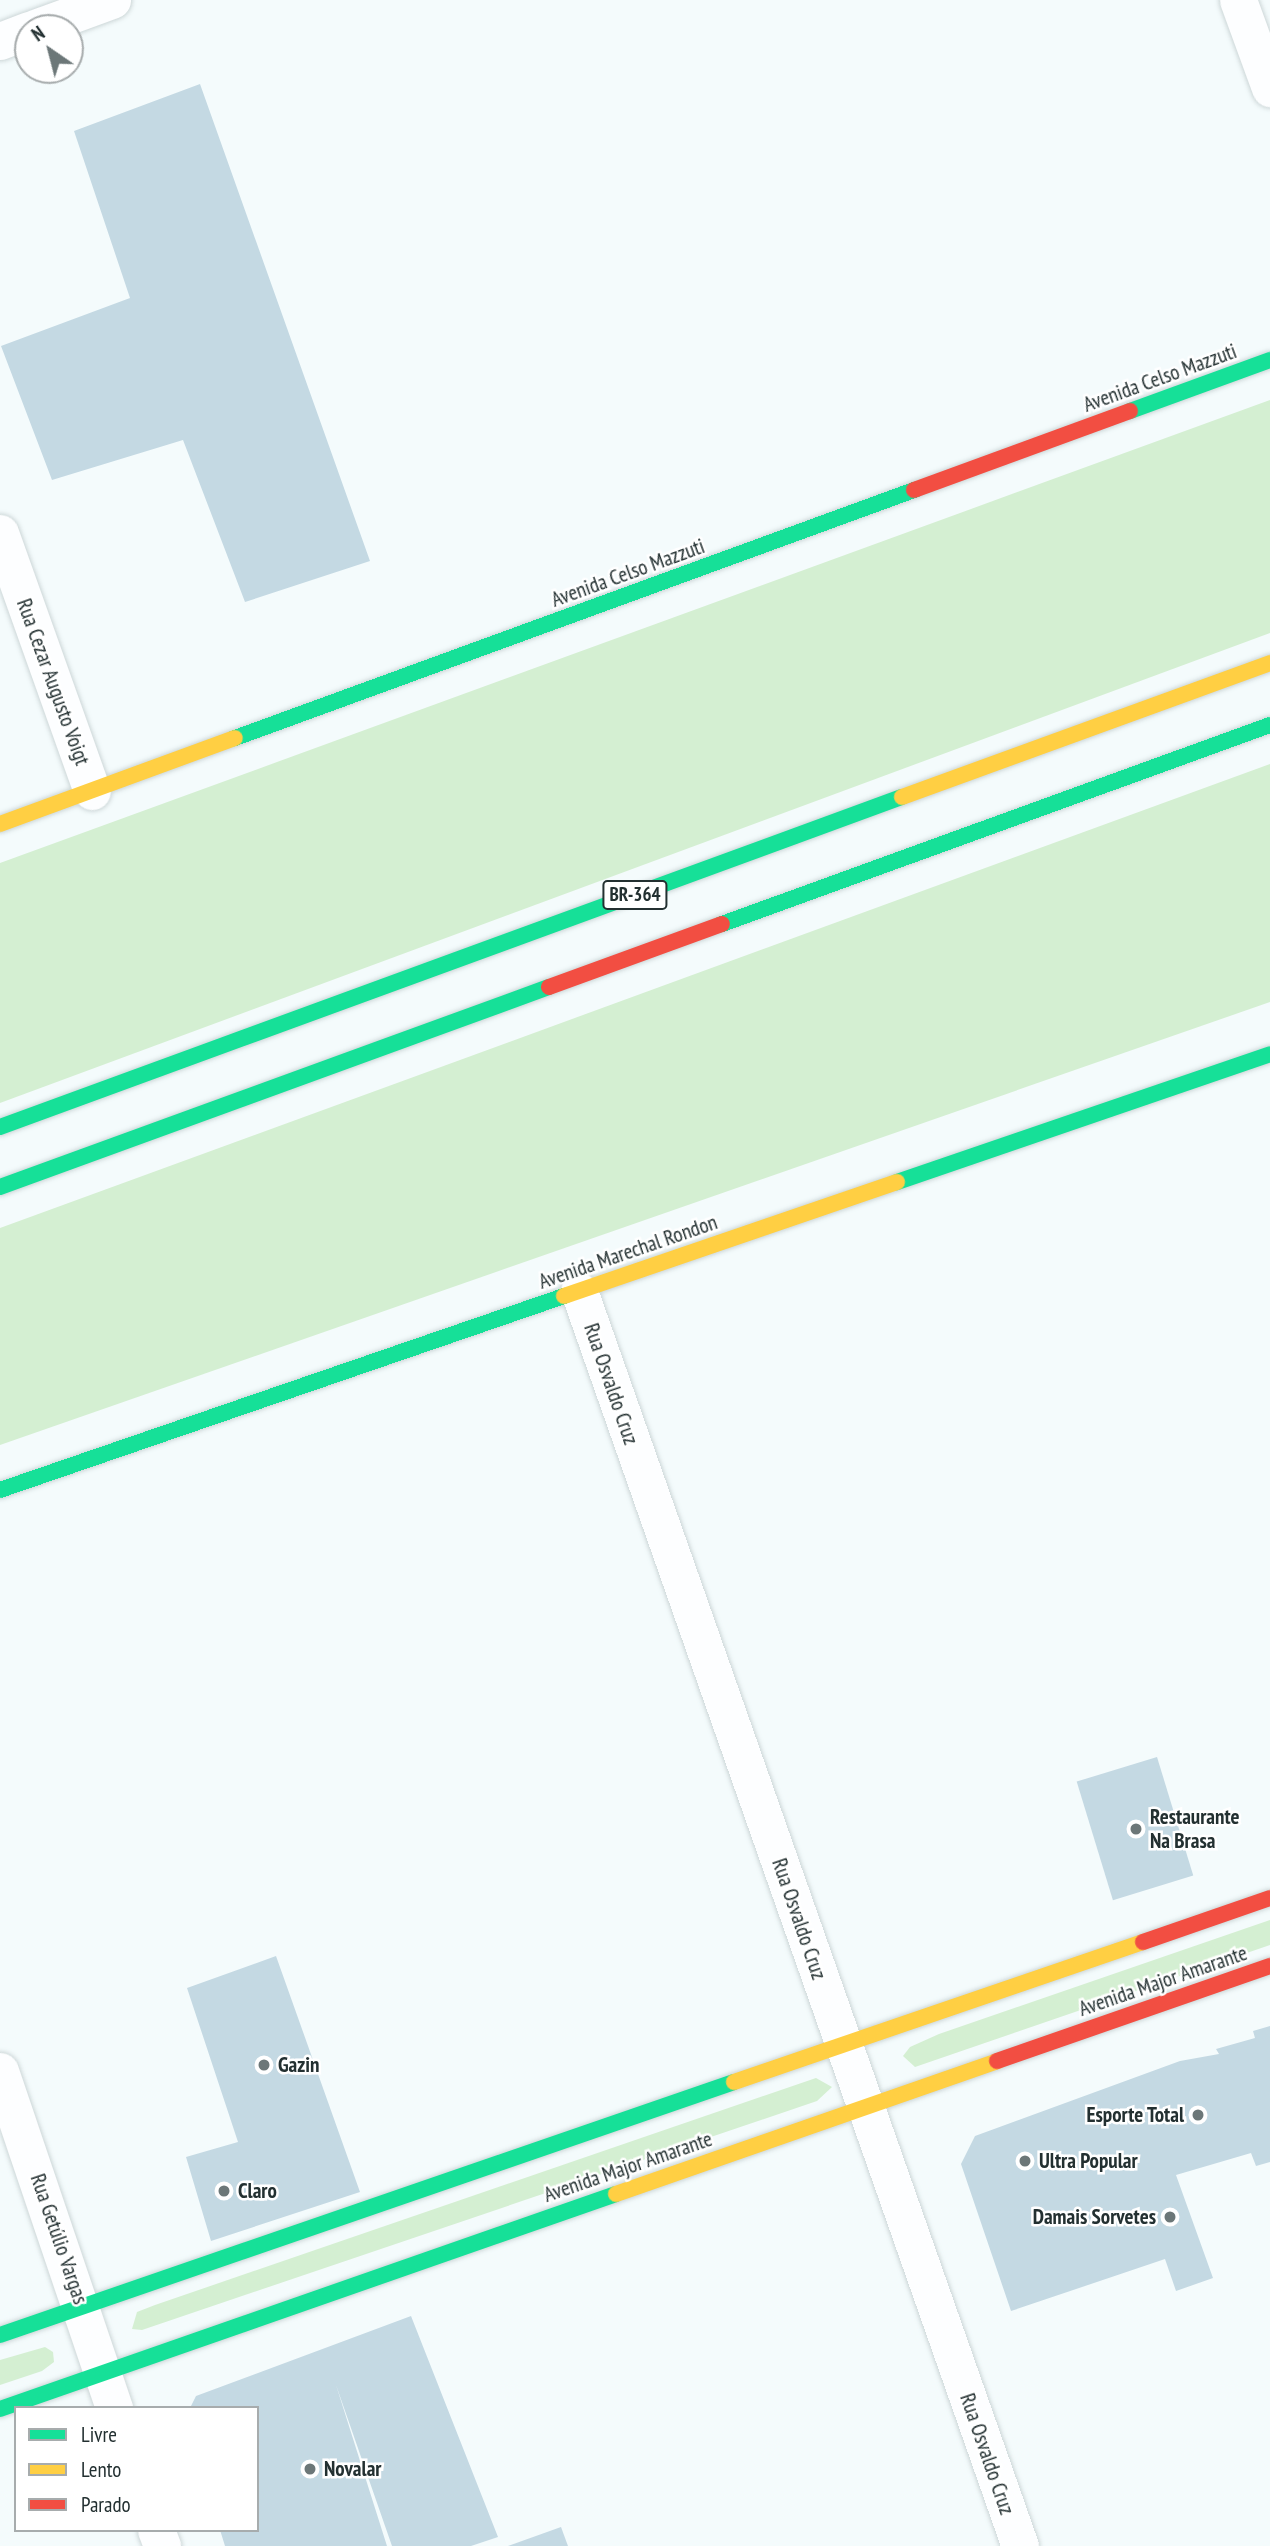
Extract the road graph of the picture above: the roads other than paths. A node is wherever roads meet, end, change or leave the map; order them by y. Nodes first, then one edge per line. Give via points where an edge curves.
1 (112, 0) edge
2 (1238, 0) edge
3 (74, 14) edge
4 (1270, 88) edge
5 (1270, 360) edge
6 (0, 533) edge
7 (1270, 663) edge
8 (1270, 725) edge
9 (92, 791) junction
10 (0, 824) edge
11 (1270, 1054) edge
12 (0, 1127) edge
13 (0, 1186) edge
14 (579, 1291) junction
15 (0, 1490) edge
16 (1270, 1898) edge
17 (1270, 1966) edge
18 (844, 2045) junction
19 (0, 2071) edge
20 (865, 2107) junction
21 (83, 2306) junction
22 (0, 2334) edge
23 (102, 2373) junction
24 (113, 2406) edge
25 (0, 2409) edge
26 (1020, 2546) edge

1 - 3 street
2 - 4 street
5 - 9 main road, Avenida Celso Mazzuti
6 - 9 street, Rua Cezar Augusto Voigt
7 - 12 main road, BR-364
8 - 13 main road, BR-364
9 - 10 main road, Avenida Celso Mazzuti
11 - 14 main road, Avenida Marechal Rondon
14 - 15 main road, Avenida Marechal Rondon
14 - 18 street, Rua Osvaldo Cruz
16 - 18 main road, Avenida Major Amarante
17 - 20 main road, Avenida Major Amarante
18 - 20 street, Rua Osvaldo Cruz
18 - 21 main road, Avenida Major Amarante
19 - 21 street, Rua Getúlio Vargas
20 - 23 main road, Avenida Major Amarante
20 - 26 street, Rua Osvaldo Cruz
21 - 22 main road, Avenida Major Amarante
21 - 23 street, Rua Getúlio Vargas
23 - 24 street, Rua Getúlio Vargas
23 - 25 main road, Avenida Major Amarante

